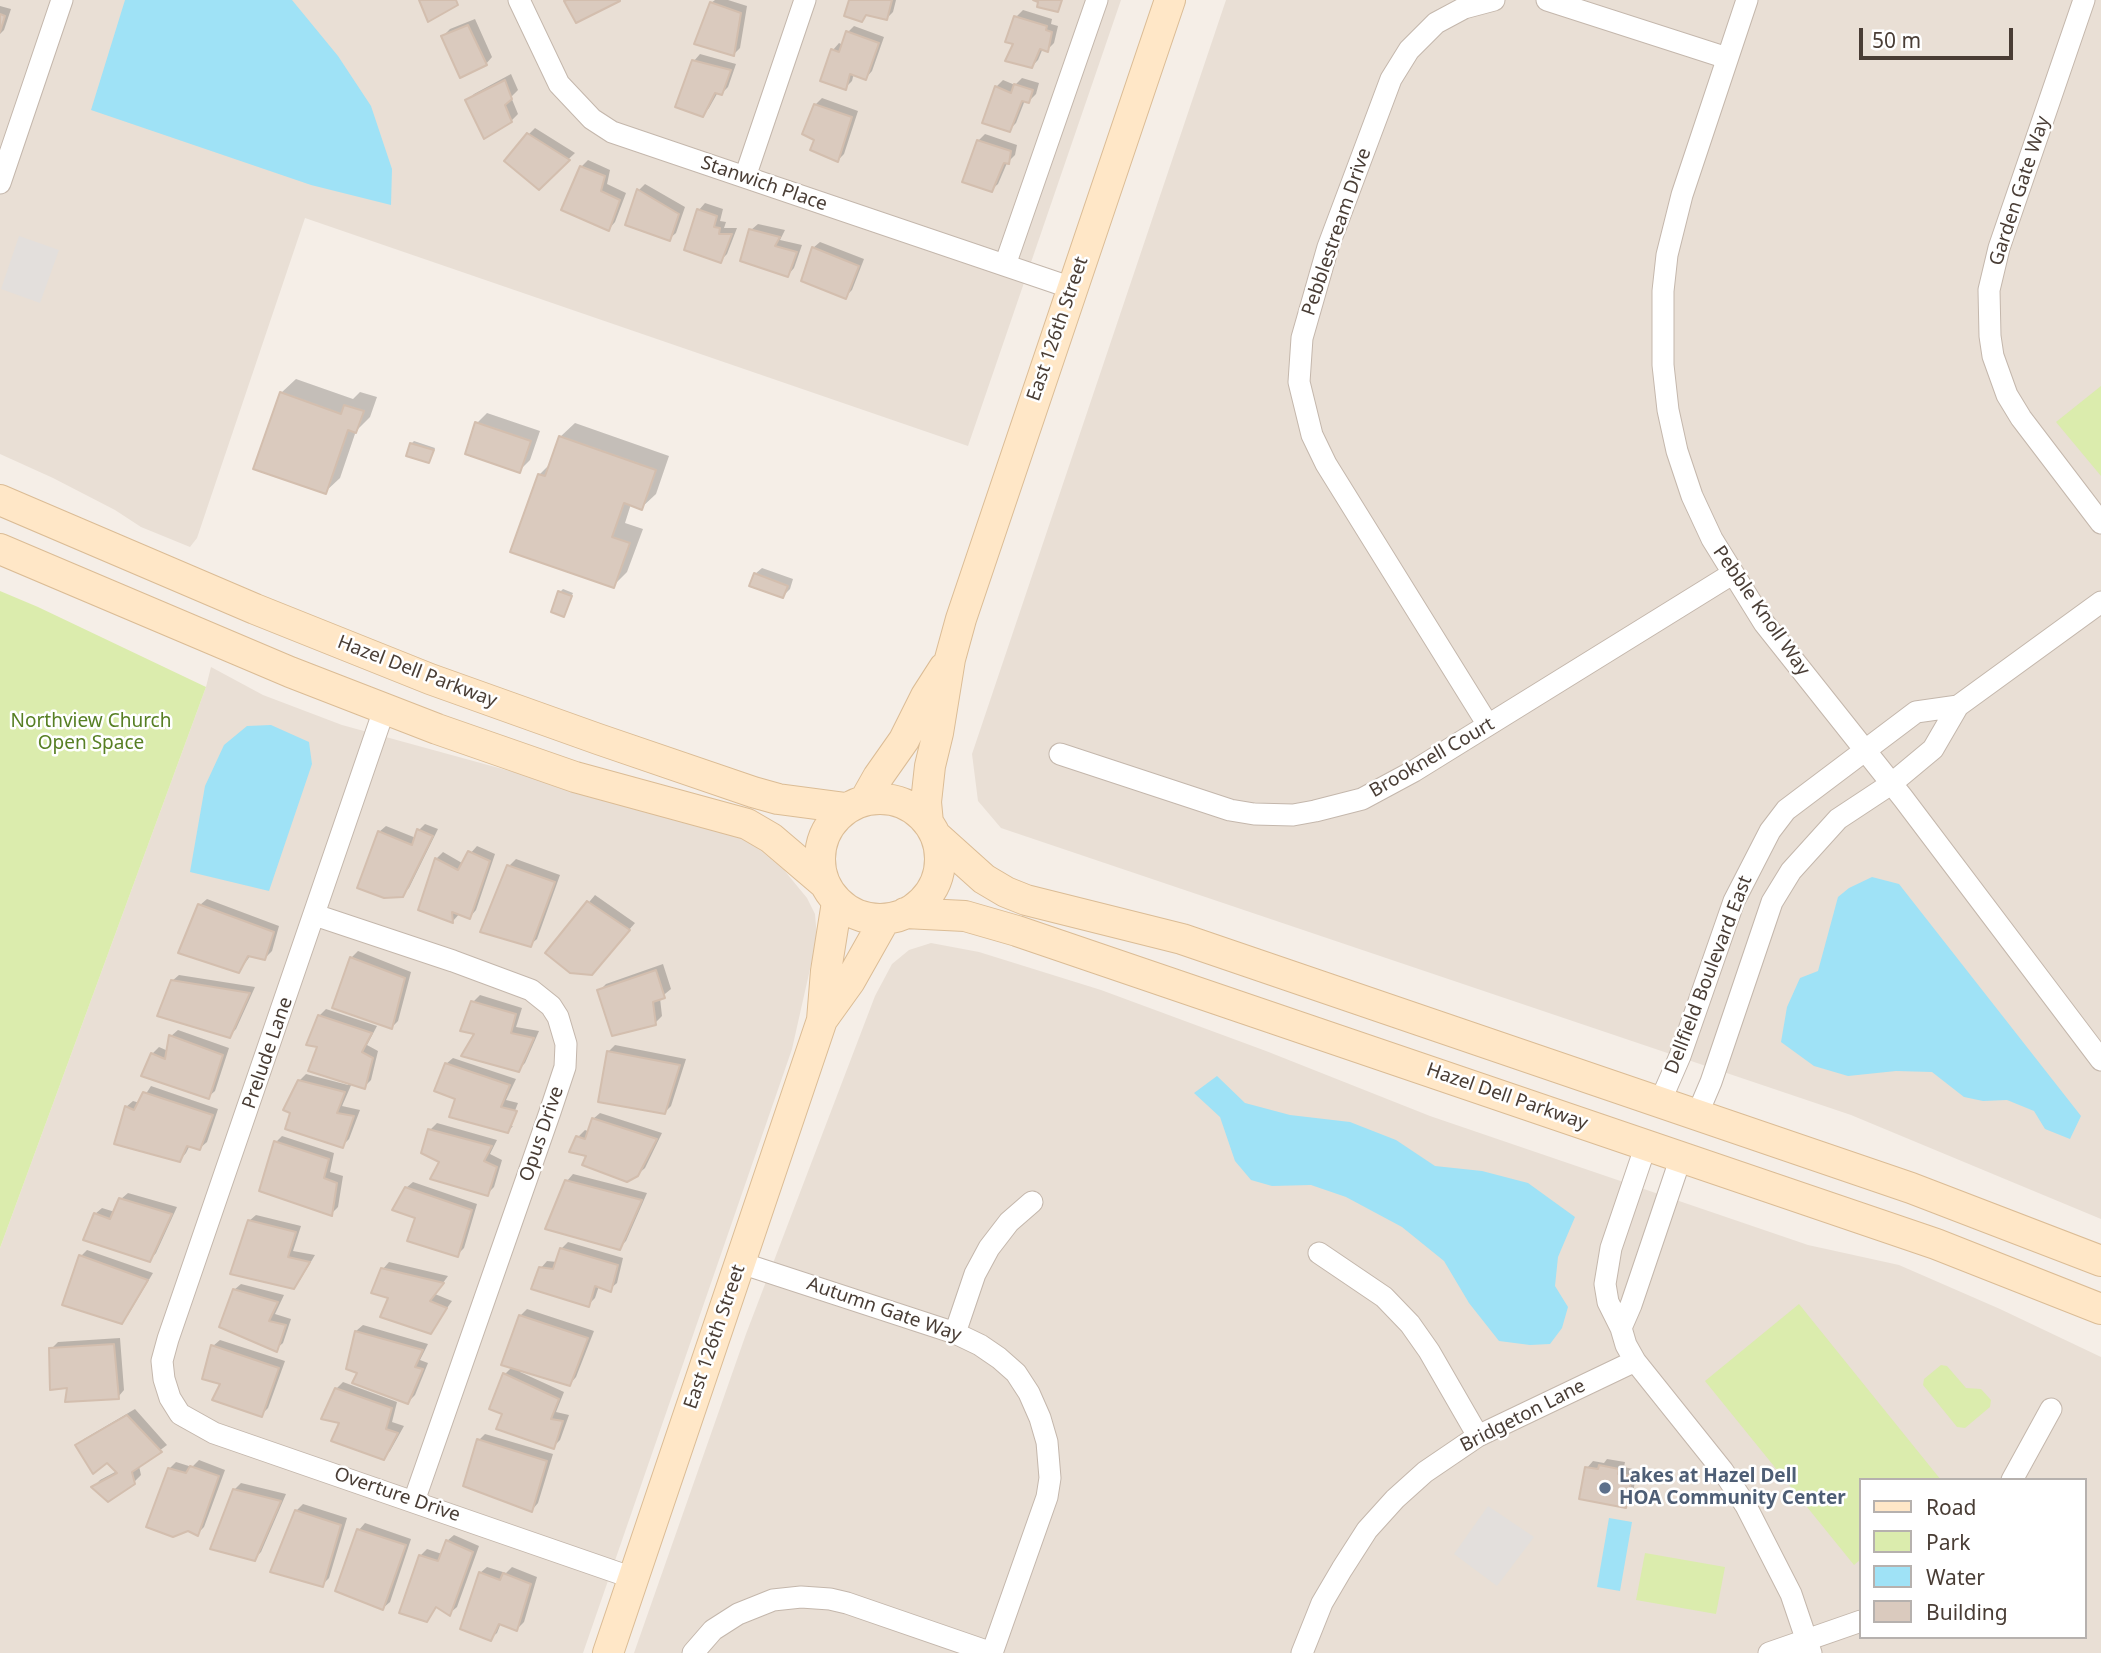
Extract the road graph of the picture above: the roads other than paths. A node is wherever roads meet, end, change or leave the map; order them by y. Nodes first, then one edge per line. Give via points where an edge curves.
1 (62, 0) edge
2 (519, 0) edge
3 (805, 0) edge
4 (1097, 0) edge
5 (1170, 0) edge
6 (1494, 0) edge
7 (1547, 0) edge
8 (1747, 0) edge
9 (2084, 0) edge
10 (1727, 58) junction
11 (745, 177) junction
12 (0, 183) edge
13 (1005, 265) junction
14 (1072, 288) junction
15 (0, 500) edge
16 (2101, 523) edge
17 (0, 549) edge
18 (1732, 574) junction
19 (2101, 602) edge
20 (950, 659) junction
21 (1958, 706) junction
22 (384, 710) junction
23 (1488, 725) junction
24 (1865, 750) junction
25 (1060, 754) dead end
26 (1891, 784) junction
27 (856, 804) junction
28 (932, 829) junction
29 (831, 893) junction
30 (315, 915) junction
31 (895, 916) junction
32 (821, 1020) junction
33 (2101, 1060) edge
34 (1660, 1102) junction
35 (1697, 1115) junction
36 (1646, 1145) junction
37 (1681, 1157) junction
38 (1032, 1202) dead end
39 (1319, 1253) dead end
40 (2101, 1261) edge
41 (741, 1263) junction
42 (2101, 1309) edge
43 (1621, 1328) junction
44 (955, 1333) junction
45 (1635, 1361) junction
46 (170, 1398) joint
47 (2051, 1409) dead end
48 (1478, 1436) junction
49 (2013, 1478) edge
50 (414, 1501) junction
51 (633, 1578) junction
52 (1860, 1622) edge
53 (1809, 1647) edge
54 (608, 1653) edge
55 (693, 1653) edge
56 (992, 1653) edge
57 (1302, 1653) edge
58 (1769, 1653) edge

1 - 12 street
2 - 11 street, Stanwich Place via 559,85 592,119 612,132
3 - 11 street
4 - 13 street
5 - 14 main road, East 126th Street
6 - 23 street, Pebblestream Drive via 1464,8 1436,23 1409,50 1391,79 1328,247 1302,338 1299,382 1312,435 1326,464
7 - 10 street
8 - 10 street, Pebble Knoll Way
9 - 16 street, Garden Gate Way via 1999,248 1989,290 1990,336 2007,395
10 - 18 street, Pebble Knoll Way via 1672,226 1662,327 1668,410 1677,451 1692,496
11 - 13 street, Stanwich Place
13 - 14 street, Stanwich Place
14 - 20 main road, East 126th Street
15 - 27 main road, Hazel Dell Parkway via 266,614 482,697 753,792 788,801
17 - 22 main road
18 - 23 street, Brooknell Court
18 - 24 street, Pebble Knoll Way
19 - 21 street, Dellfield Boulevard East
20 - 27 main road, East 126th Street via 897,753
20 - 28 main road, East 126th Street via 927,788
21 - 24 street, Dellfield Boulevard East via 1916,712
21 - 26 street, Dellfield Boulevard East via 1933,749
22 - 29 main road via 575,776 747,824 764,832
22 - 30 street, Prelude Lane
23 - 25 street, Brooknell Court via 1362,799 1293,815 1230,810
24 - 26 street, Pebble Knoll Way
24 - 34 street, Dellfield Boulevard East via 1786,810 1770,831 1734,901
26 - 33 street, Pebble Knoll Way
26 - 35 street, Dellfield Boulevard East via 1838,819 1791,872 1772,902
27 - 28 main road via 885,799 905,804
27 - 29 main road via 831,823 821,842 819,864
28 - 31 main road via 940,857 936,880 924,900
28 - 34 main road via 984,879 1015,896 1182,939
29 - 31 main road via 864,918
29 - 32 main road, East 126th Street
30 - 46 street, Prelude Lane via 168,1339 162,1361
30 - 50 street, Opus Drive via 531,990 551,1006 566,1044 565,1067
31 - 32 main road, East 126th Street
31 - 36 main road, Hazel Dell Parkway via 965,916 1007,928
32 - 41 main road, East 126th Street
34 - 35 main road
35 - 40 main road via 1980,1213
36 - 37 main road, Hazel Dell Parkway
36 - 43 street via 1607,1268 1608,1302
37 - 42 main road, Hazel Dell Parkway via 1937,1244
37 - 43 street
38 - 44 street via 989,1248
39 - 48 street via 1384,1297 1410,1324
41 - 44 street, Autumn Gate Way
41 - 51 main road, East 126th Street
43 - 45 street
44 - 56 street, Autumn Gate Way via 981,1345 1016,1373 1040,1418 1050,1463 1047,1497
45 - 48 street, Bridgeton Lane
45 - 53 street via 1746,1506 1791,1594
46 - 50 street, Overture Drive via 180,1414 214,1433
47 - 49 street
48 - 57 street, Bridgeton Lane via 1425,1472 1367,1530 1322,1603
50 - 51 street, Overture Drive
51 - 54 main road, East 126th Street
52 - 53 street
53 - 58 street
55 - 56 street via 713,1630 738,1614 773,1600 801,1597 847,1603

